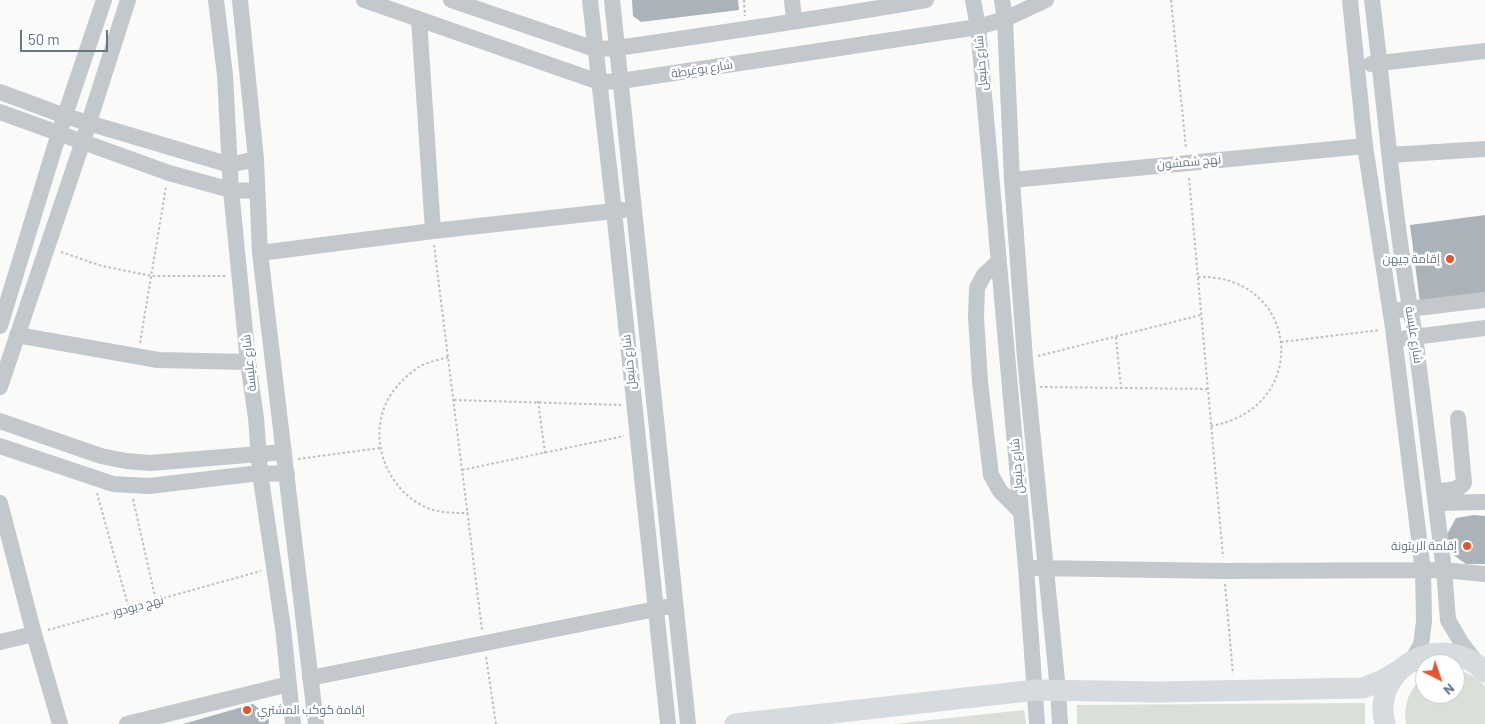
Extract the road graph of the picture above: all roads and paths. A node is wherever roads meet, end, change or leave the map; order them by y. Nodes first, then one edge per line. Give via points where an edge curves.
1 (104, 0) edge
2 (128, 0) edge
3 (216, 0) edge
4 (240, 0) edge
5 (364, 0) edge
6 (451, 0) edge
7 (590, 0) edge
8 (612, 0) edge
9 (792, 0) edge
10 (926, 0) edge
11 (973, 0) edge
12 (1002, 0) edge
13 (1046, 0) edge
14 (1171, 0) edge
15 (1350, 0) edge
16 (1372, 0) edge
17 (1005, 19) junction
18 (419, 20) junction
19 (794, 20) junction
20 (978, 27) junction
21 (617, 48) junction
22 (595, 49) junction
23 (1485, 51) edge
24 (1380, 63) junction
25 (1357, 65) junction
26 (621, 81) junction
27 (599, 82) junction
28 (0, 92) edge
29 (0, 112) edge
30 (65, 116) junction
31 (89, 122) junction
32 (59, 133) junction
33 (83, 141) junction
34 (1365, 146) junction
35 (1485, 149) edge
36 (1389, 154) junction
37 (256, 159) junction
38 (1187, 162) junction
39 (230, 165) junction
40 (169, 173) junction
41 (1012, 180) junction
42 (231, 190) junction
43 (257, 191) junction
44 (633, 210) junction
45 (614, 211) junction
46 (433, 231) junction
47 (46, 247) junction
48 (260, 252) junction
49 (999, 261) junction
50 (152, 276) junction
51 (240, 276) junction
52 (1198, 277) junction
53 (1485, 300) edge
54 (1410, 308) junction
55 (1390, 310) junction
56 (1201, 315) junction
57 (0, 326) edge
58 (1485, 328) edge
59 (1393, 334) junction
60 (17, 335) junction
61 (1415, 336) junction
62 (1116, 337) junction
63 (1281, 342) junction
64 (137, 357) junction
65 (448, 357) junction
66 (1025, 360) junction
67 (248, 362) junction
68 (1028, 386) junction
69 (0, 387) edge
70 (1121, 388) junction
71 (1208, 389) junction
72 (454, 400) junction
73 (538, 401) junction
74 (633, 406) junction
75 (1458, 418) dead end
76 (0, 421) edge
77 (1211, 426) junction
78 (636, 433) junction
79 (0, 446) edge
80 (380, 448) junction
81 (545, 453) junction
82 (258, 454) junction
83 (286, 462) junction
84 (462, 470) junction
85 (260, 474) junction
86 (93, 478) junction
87 (130, 486) junction
88 (1435, 497) junction
89 (1485, 502) edge
90 (0, 503) edge
91 (1021, 512) junction
92 (468, 513) junction
93 (275, 567) junction
94 (1026, 568) junction
95 (1045, 568) junction
96 (1444, 570) junction
97 (1423, 571) junction
98 (1224, 572) junction
99 (1485, 574) edge
100 (156, 601) junction
101 (675, 605) junction
102 (656, 608) junction
103 (129, 609) junction
104 (34, 634) junction
105 (0, 642) edge
106 (484, 643) junction
107 (1406, 665) junction
108 (1480, 667) edge
109 (310, 678) junction
110 (289, 684) junction
111 (1036, 690) junction
112 (1058, 690) junction
113 (1234, 691) junction
114 (60, 724) edge
115 (126, 724) edge
116 (293, 724) edge
117 (316, 724) edge
118 (496, 724) edge
119 (668, 724) edge
120 (688, 724) edge
121 (735, 724) edge
122 (1037, 724) edge
123 (1060, 724) edge
124 (1386, 724) edge

1 - 30 street
2 - 31 street
3 - 39 street, شارع عليسة via 225,75
4 - 37 street, شارع عليسة
5 - 18 street, شارع يوغرطة
6 - 22 street
7 - 22 street, شارع حنبعل
8 - 21 street, شارع حنبعل
9 - 19 street
10 - 19 street
11 - 20 street, شارع حنبعل
12 - 17 street, شارع حنبعل
13 - 17 street, شارع يوغرطة
14 - 38 path
15 - 25 street, شارع عليسة
16 - 24 street, شارع عليسة
17 - 20 street, شارع يوغرطة
17 - 41 street, شارع حنبعل
18 - 27 street, شارع يوغرطة
18 - 46 street
19 - 21 street
20 - 26 street, شارع يوغرطة
20 - 49 street, شارع حنبعل
21 - 22 street
21 - 26 street, شارع حنبعل
22 - 27 street, شارع حنبعل
23 - 24 street
24 - 25 street
24 - 36 street, شارع عليسة
25 - 34 street, شارع عليسة
26 - 27 street, شارع يوغرطة
26 - 44 street, شارع حنبعل
27 - 45 street, شارع حنبعل
28 - 30 street
29 - 32 street
30 - 31 street
30 - 32 street
31 - 33 street
31 - 39 street
32 - 33 street
32 - 57 street
33 - 40 street
33 - 47 street
34 - 38 street, نهج شمشون
34 - 55 street, شارع عليسة
35 - 36 street
36 - 54 street, شارع عليسة
37 - 39 street
37 - 43 street, شارع عليسة
38 - 41 street, نهج شمشون
38 - 52 path
39 - 42 street, شارع عليسة
40 - 42 street
40 - 50 path
41 - 66 street, شارع حنبعل
42 - 43 street
42 - 51 street, شارع عليسة
43 - 48 street, شارع عليسة
44 - 45 street
44 - 101 street, شارع حنبعل
45 - 46 street
45 - 74 street, شارع حنبعل
46 - 48 street
46 - 65 path
47 - 50 path via 102,266
47 - 60 street
48 - 83 street, شارع عليسة
49 - 91 street, شارع حنبعل
49 - 91 street via 984,275 977,288 980,382 991,474 1000,490
50 - 51 path
50 - 64 path
51 - 67 street, شارع عليسة
52 - 56 path
52 - 63 path via 1230,280 1247,288 1272,314
53 - 54 street
54 - 55 street
54 - 61 street, شارع عليسة
55 - 59 street, شارع عليسة
56 - 62 path
56 - 71 path
58 - 61 street
59 - 61 street
59 - 63 path
59 - 97 street, شارع عليسة
60 - 64 street
60 - 69 street
61 - 88 street, شارع عليسة
62 - 66 path
62 - 70 path
63 - 77 path via 1281,360 1268,394 1242,417
64 - 67 street
65 - 72 path
65 - 80 path via 421,366 395,388 383,410 379,428
66 - 68 street, شارع حنبعل
67 - 82 street, شارع عليسة
68 - 70 path
68 - 95 street, شارع حنبعل
70 - 71 path
71 - 77 path
72 - 73 path
72 - 84 path
73 - 74 path
73 - 81 path
74 - 78 street, شارع حنبعل
75 - 88 street via 1464,483
76 - 82 street via 101,456 126,461 150,463
77 - 98 path
78 - 81 path
78 - 102 street, شارع حنبعل
79 - 86 street
80 - 83 path
80 - 92 path via 387,470 411,499 432,509
81 - 84 path
82 - 83 street
82 - 85 street, شارع عليسة
83 - 85 street
83 - 109 street, شارع عليسة
84 - 92 path
85 - 87 street
85 - 93 street, شارع عليسة
86 - 87 street
86 - 103 path
87 - 100 path
88 - 89 street
88 - 96 street, شارع عليسة
90 - 104 street
91 - 94 street, شارع حنبعل
92 - 106 path
93 - 100 path, نهج ديودور
93 - 110 street, شارع عليسة
94 - 95 street
94 - 111 street, شارع حنبعل
95 - 98 street
95 - 112 street, شارع حنبعل
96 - 97 street
96 - 99 street
96 - 108 street, شارع عليسة via 1448,620
97 - 98 street
97 - 107 street, شارع عليسة via 1423,629 1420,645
98 - 113 path
100 - 103 path, نهج ديودور
101 - 102 street
101 - 120 street, شارع حنبعل
102 - 106 street
102 - 119 street, شارع حنبعل
103 - 104 path, نهج ديودور
104 - 105 street
104 - 114 street
106 - 109 street
106 - 118 path
107 - 108 main road via 1422,656 1450,653 1464,656
107 - 113 main road via 1363,688
107 - 124 main road via 1393,679 1387,692 1384,705
109 - 117 street, شارع عليسة
110 - 115 street
110 - 116 street, شارع عليسة
111 - 112 main road
111 - 121 main road
111 - 122 street, شارع حنبعل
112 - 113 main road
112 - 123 street, شارع حنبعل

